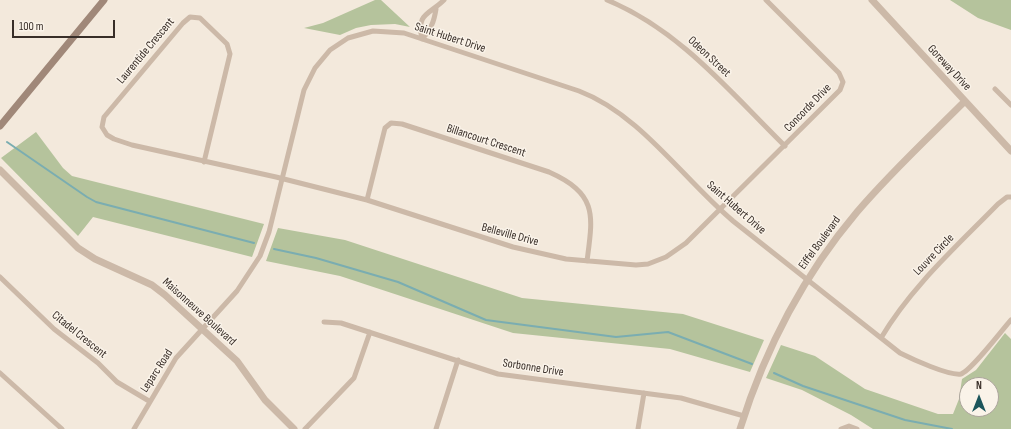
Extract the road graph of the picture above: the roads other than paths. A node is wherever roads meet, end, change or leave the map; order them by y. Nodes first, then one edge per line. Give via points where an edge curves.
1 (104, 0) edge
2 (444, 0) edge
3 (607, 0) edge
4 (766, 0) edge
5 (872, 0) edge
6 (436, 8) junction
7 (422, 39) junction
8 (995, 89) dead end
9 (965, 101) junction
10 (1011, 105) edge
11 (0, 126) edge
12 (785, 146) junction
13 (1011, 151) edge
14 (204, 162) junction
15 (0, 170) edge
16 (282, 179) junction
17 (1011, 197) edge
18 (367, 200) junction
19 (720, 209) junction
20 (588, 262) junction
21 (0, 277) edge
22 (808, 280) junction
23 (1011, 320) edge
24 (324, 322) dead end
25 (202, 329) junction
26 (370, 332) junction
27 (881, 338) junction
28 (458, 360) junction
29 (0, 373) edge
30 (644, 393) junction
31 (149, 402) junction
32 (744, 416) junction
33 (62, 429) edge
34 (134, 429) edge
35 (294, 429) edge
36 (305, 429) edge
37 (436, 429) edge
38 (638, 429) edge
39 (740, 429) edge
40 (841, 429) edge
41 (857, 429) edge

1 - 11 main road
2 - 6 street
3 - 12 street, Odeon Street via 644,18 676,40
4 - 12 street, Concorde Drive via 839,73 843,82 840,90
5 - 9 street, Goreway Drive
6 - 7 street via 430,30
6 - 7 street via 425,14 422,20 419,27
7 - 16 street, Saint Hubert Drive via 394,31 373,31 348,38 330,50 306,84
7 - 19 street, Saint Hubert Drive via 603,101 630,120
8 - 10 street
9 - 13 street, Goreway Drive
9 - 22 street, Eiffel Boulevard via 858,211
12 - 19 street, Concorde Drive
14 - 14 street, Laurentide Crescent via 230,54 227,44 200,18 190,17 182,23 104,116 102,127 107,135 120,142
14 - 16 street, Laurentide Crescent
15 - 25 street, Maisonneuve Boulevard via 78,248 95,259 152,285
16 - 18 street, Belleville Drive
16 - 25 street, Saint Hubert Drive via 260,256 244,283
17 - 27 street, Louvre Circle via 998,204 920,283
18 - 20 street, Belleville Drive via 513,247
18 - 20 street, Billancourt Crescent via 385,128 391,123 402,124 549,172 567,181 581,194 591,213
19 - 20 street, Belleville Drive via 686,243 658,261 636,265
19 - 22 street, Saint Hubert Drive
21 - 31 street, Citadel Crescent via 54,329 98,362 118,382
22 - 27 street
22 - 32 street, Eiffel Boulevard via 778,330
23 - 27 street via 962,374 952,374 918,362 900,353
24 - 26 street, Sorbonne Drive via 341,323
25 - 31 street, Leparc Road via 176,358
25 - 35 street, Maisonneuve Boulevard via 245,370 265,400
26 - 28 street, Sorbonne Drive
26 - 36 street via 354,378
28 - 30 street, Sorbonne Drive via 512,376
28 - 37 street
29 - 33 street
30 - 32 street, Sorbonne Drive via 691,400
30 - 38 street
31 - 34 street, Leparc Road
32 - 39 street, Eiffel Boulevard
40 - 41 street via 848,426

